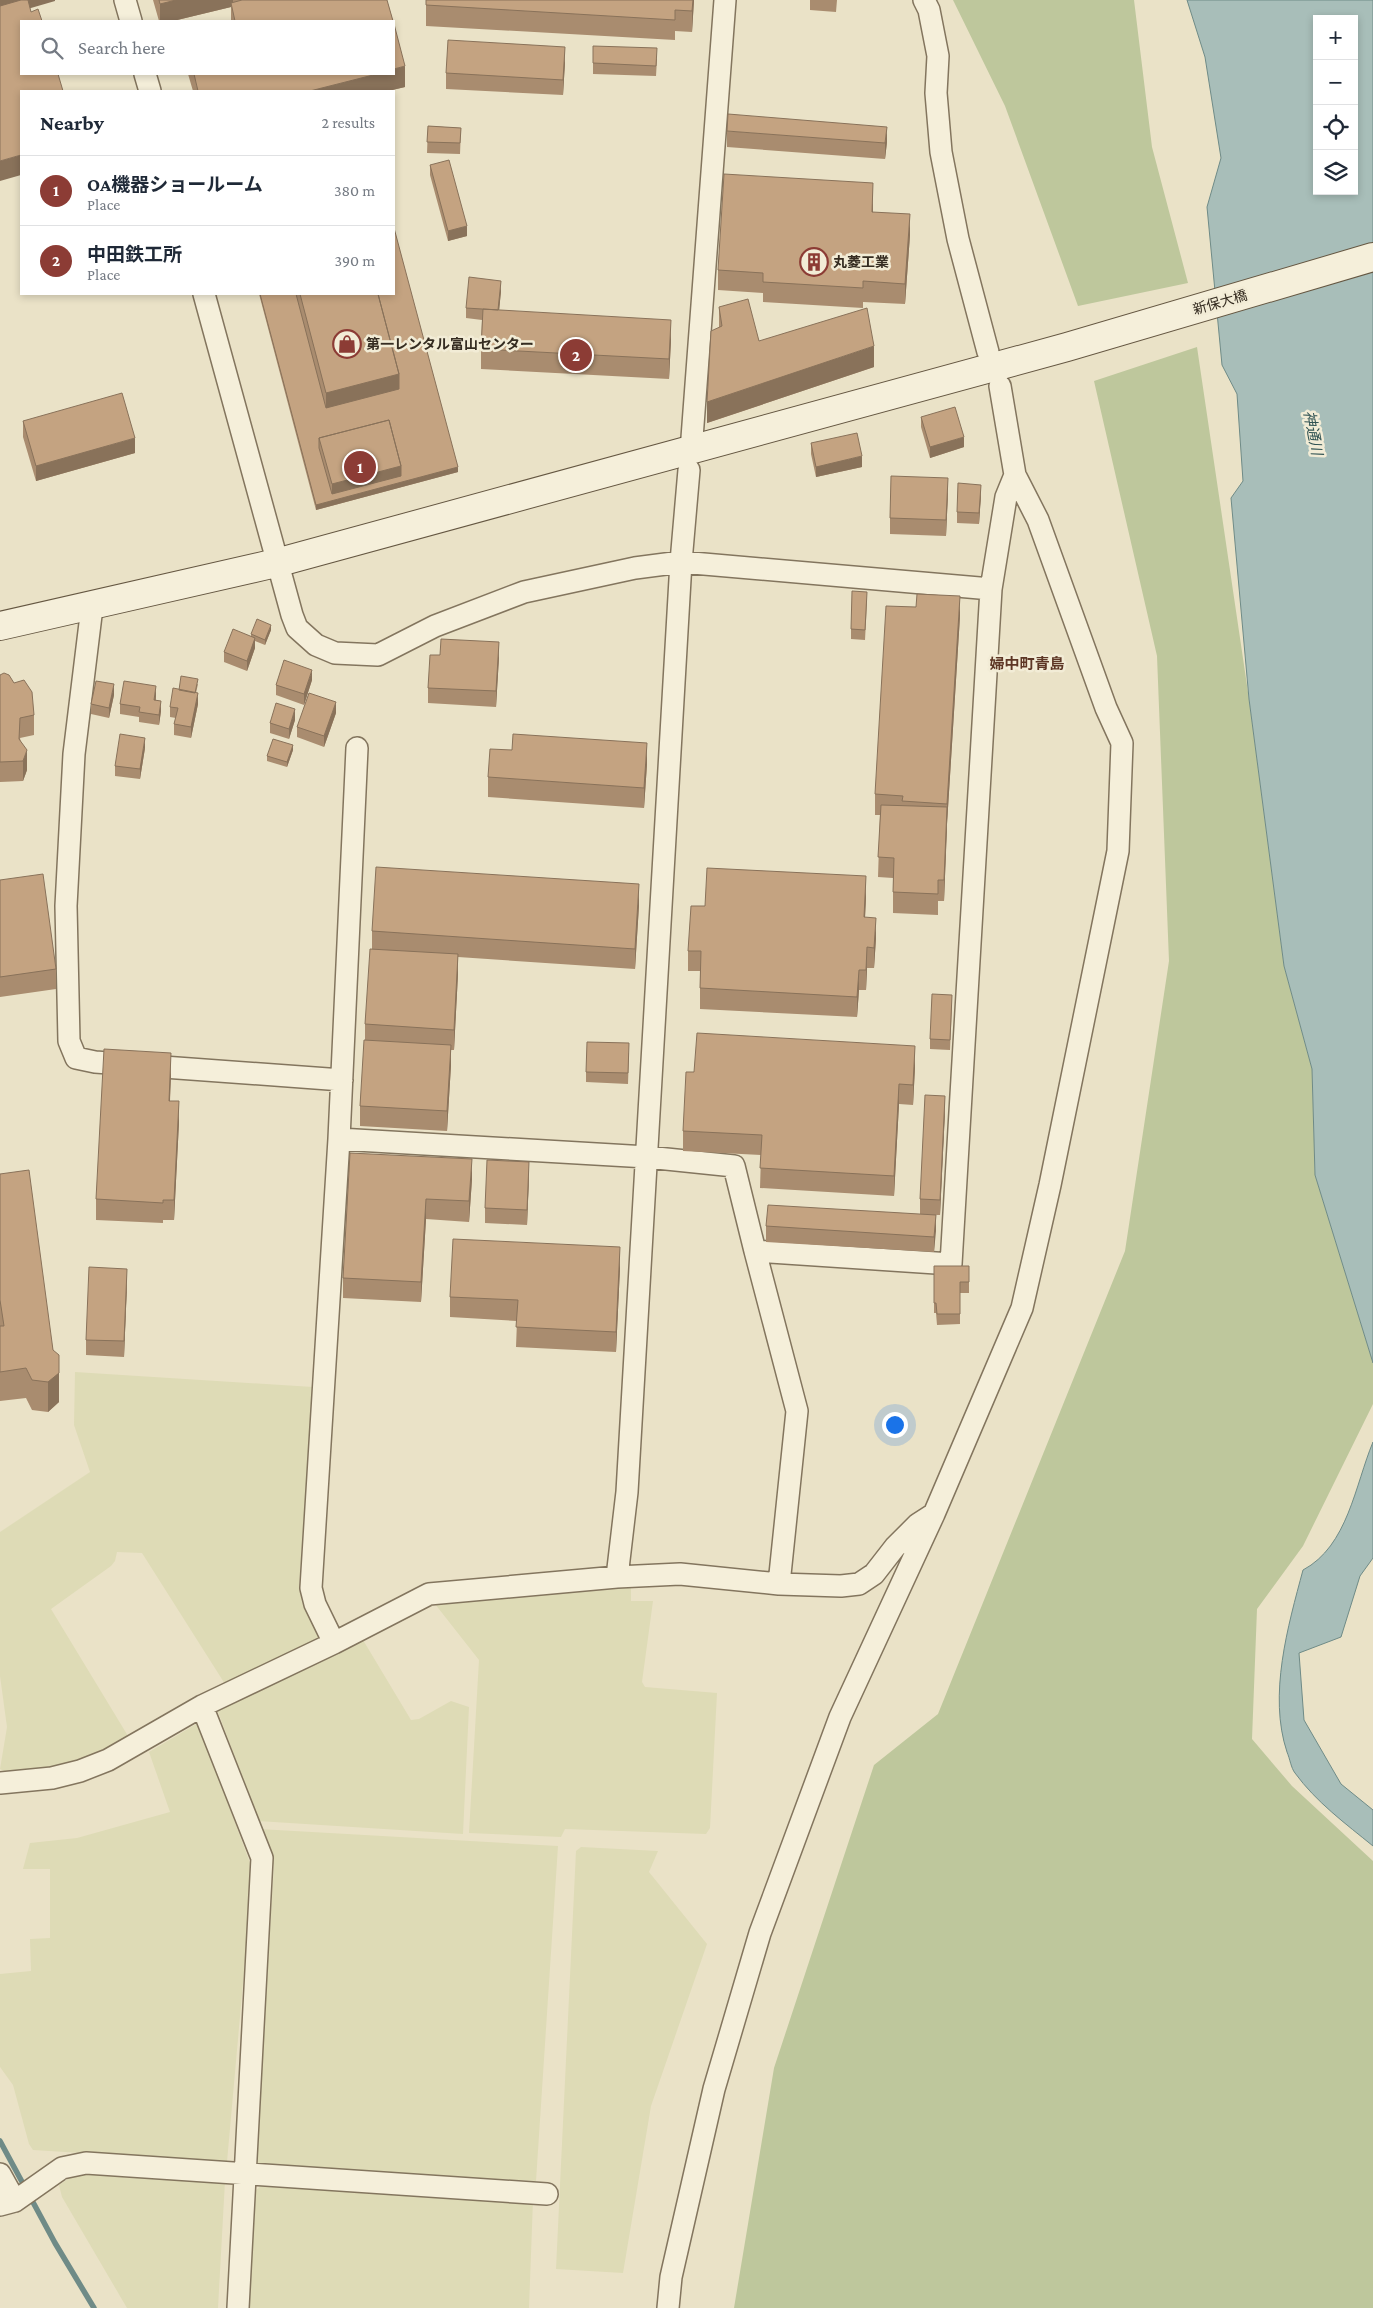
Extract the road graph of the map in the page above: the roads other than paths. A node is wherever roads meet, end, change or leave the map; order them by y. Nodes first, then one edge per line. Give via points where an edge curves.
1 (125, 0) edge
2 (726, 0) edge
3 (924, 0) edge
4 (130, 20) edge
5 (145, 75) edge
6 (150, 90) edge
7 (1373, 257) edge
8 (204, 295) edge
9 (988, 352) dead end
10 (1000, 386) dead end
11 (692, 438) dead end
12 (689, 470) dead end
13 (1015, 474) junction
14 (681, 562) junction
15 (276, 563) junction
16 (991, 589) junction
17 (92, 607) junction
18 (0, 626) edge
19 (357, 748) dead end
20 (342, 1080) junction
21 (339, 1139) junction
22 (647, 1157) junction
23 (755, 1251) junction
24 (934, 1514) junction
25 (617, 1577) junction
26 (779, 1584) junction
27 (334, 1643) junction
28 (202, 1706) junction
29 (0, 1783) edge
30 (0, 2174) edge
31 (247, 2174) junction
32 (547, 2194) dead end
33 (8, 2203) edge
34 (238, 2308) edge
35 (668, 2308) edge

1 - 4 street
2 - 11 street
3 - 9 street via 938,56 936,93 941,152 958,239
5 - 6 street
7 - 15 street, 新保大橋 via 1067,347
8 - 15 street
10 - 13 street
12 - 14 street
13 - 16 street via 1006,497
13 - 24 street via 1038,520 1106,708 1122,743 1118,851 1022,1308
14 - 15 street via 635,568 524,592 435,626 378,655 357,656 316,646 298,628
14 - 16 street
14 - 22 street
15 - 17 street, 新保大橋
16 - 23 street via 951,1264
17 - 18 street, 新保大橋
17 - 20 street via 74,754 66,906 69,1041 76,1058
19 - 20 street
20 - 21 street
21 - 22 street
21 - 27 street via 311,1588
22 - 23 street via 734,1166
22 - 25 street via 626,1492
23 - 26 street via 797,1411
24 - 26 street via 918,1524 874,1574 859,1584
24 - 35 street via 840,1716 760,1933 714,2089 671,2277
25 - 26 street via 680,1574
25 - 27 street via 429,1594
27 - 28 street
28 - 29 street via 108,1760 80,1771 52,1778
28 - 31 street via 262,1858
30 - 33 street
31 - 32 street
31 - 33 street via 86,2163 62,2168
31 - 34 street

